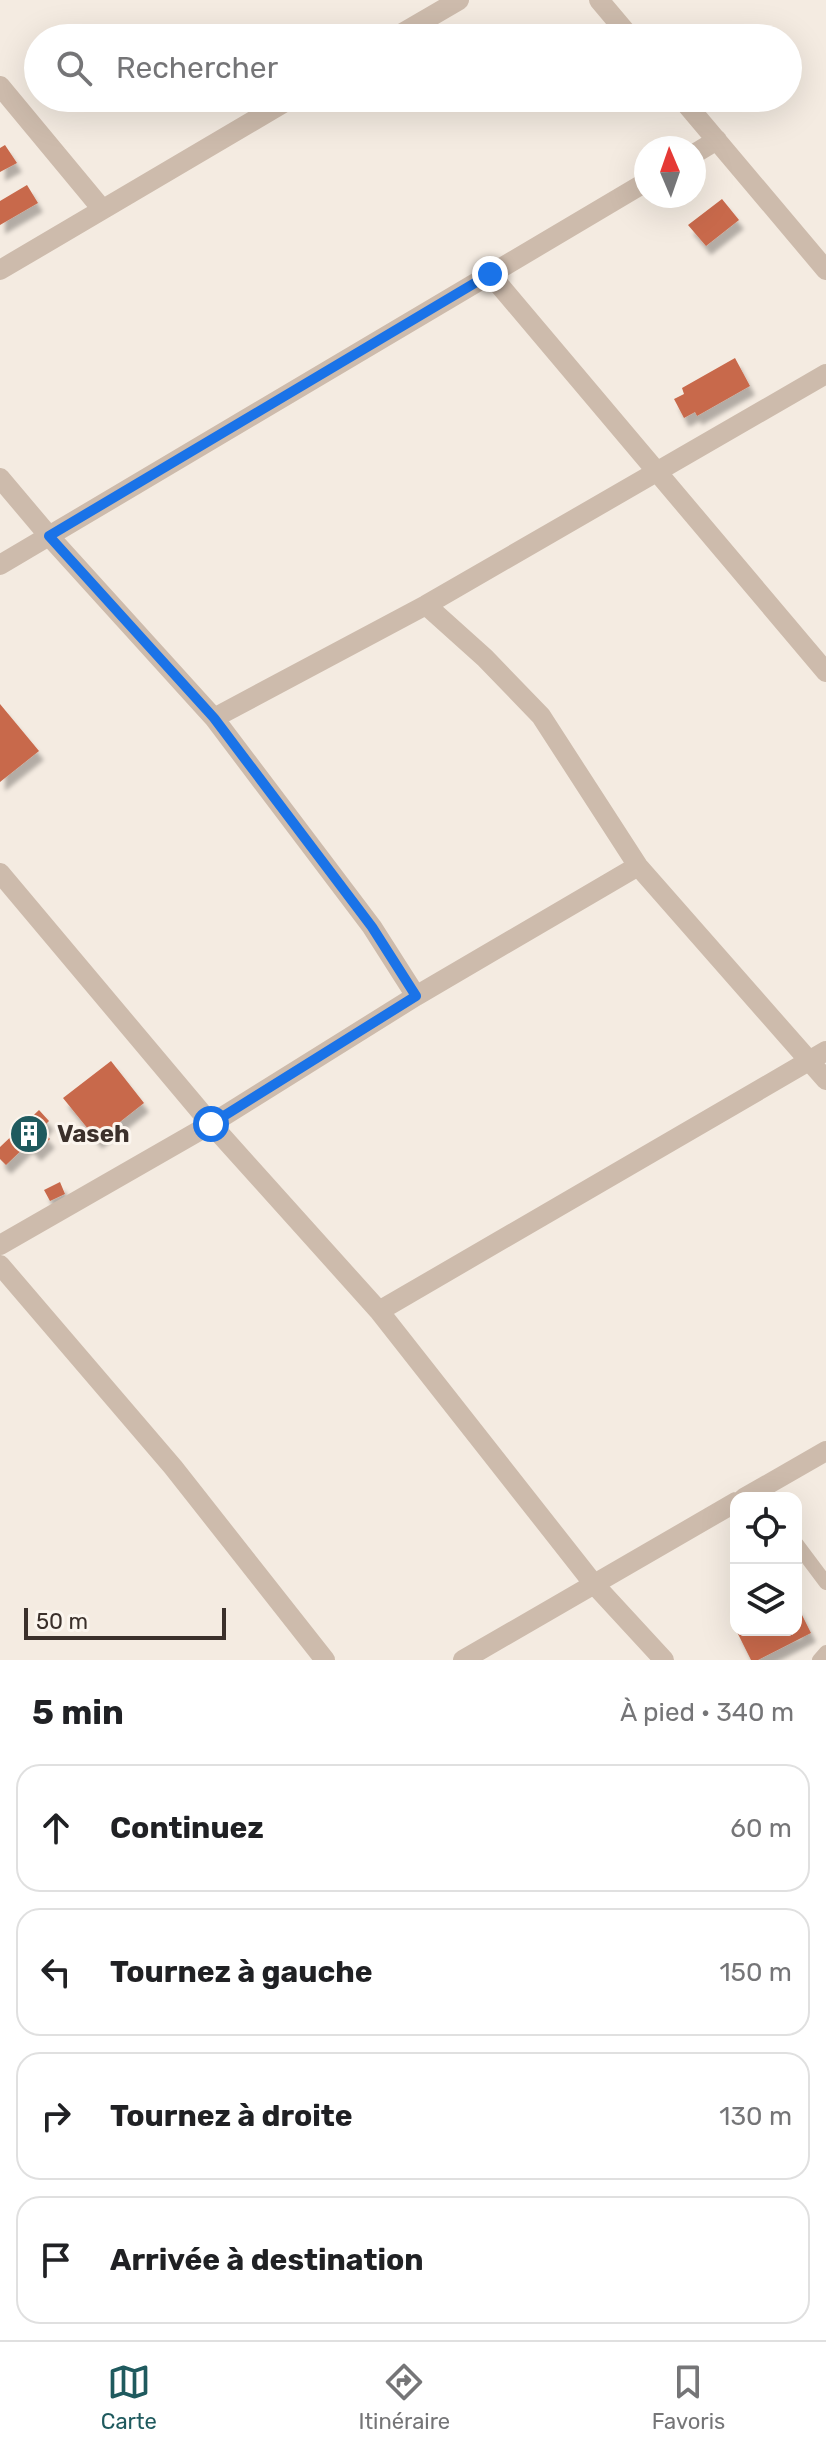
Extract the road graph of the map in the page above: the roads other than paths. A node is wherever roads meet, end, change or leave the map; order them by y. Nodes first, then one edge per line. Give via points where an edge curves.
1 (459, 0) edge
2 (599, 0) edge
3 (418, 24) edge
4 (619, 24) edge
5 (0, 86) edge
6 (268, 112) edge
7 (693, 112) edge
8 (717, 140) junction
9 (706, 147) edge
10 (634, 189) edge
11 (102, 209) junction
12 (0, 270) edge
13 (826, 270) edge
14 (490, 274) junction
15 (826, 374) edge
16 (656, 473) junction
17 (0, 478) edge
18 (49, 536) junction
19 (0, 565) edge
20 (426, 605) junction
21 (826, 672) edge
22 (214, 718) junction
23 (638, 866) junction
24 (0, 873) edge
25 (416, 996) junction
26 (818, 1056) edge
27 (826, 1080) edge
28 (211, 1124) junction
29 (0, 1245) edge
30 (0, 1265) edge
31 (379, 1311) junction
32 (826, 1451) edge
33 (759, 1492) edge
34 (730, 1505) edge
35 (802, 1551) edge
36 (593, 1583) junction
37 (826, 1583) edge
38 (826, 1652) edge
39 (325, 1660) edge
40 (463, 1660) edge
41 (664, 1660) edge
42 (819, 1660) edge

1 - 3 street
2 - 4 street
5 - 11 street
6 - 11 street
7 - 8 street
8 - 9 street
8 - 13 street
10 - 14 street
11 - 12 street
14 - 16 street
14 - 18 street
15 - 16 street
16 - 20 street
16 - 21 street
17 - 18 street
18 - 19 street
18 - 22 street
20 - 22 street
20 - 23 street via 541,716
22 - 25 street via 372,927
23 - 25 street
23 - 26 street
24 - 28 street
25 - 28 street
26 - 27 street
26 - 31 street
28 - 29 street
28 - 31 street
30 - 39 street via 173,1467
31 - 36 street
32 - 33 street
34 - 36 street
35 - 37 lane
36 - 40 street
36 - 41 street
38 - 42 lane

